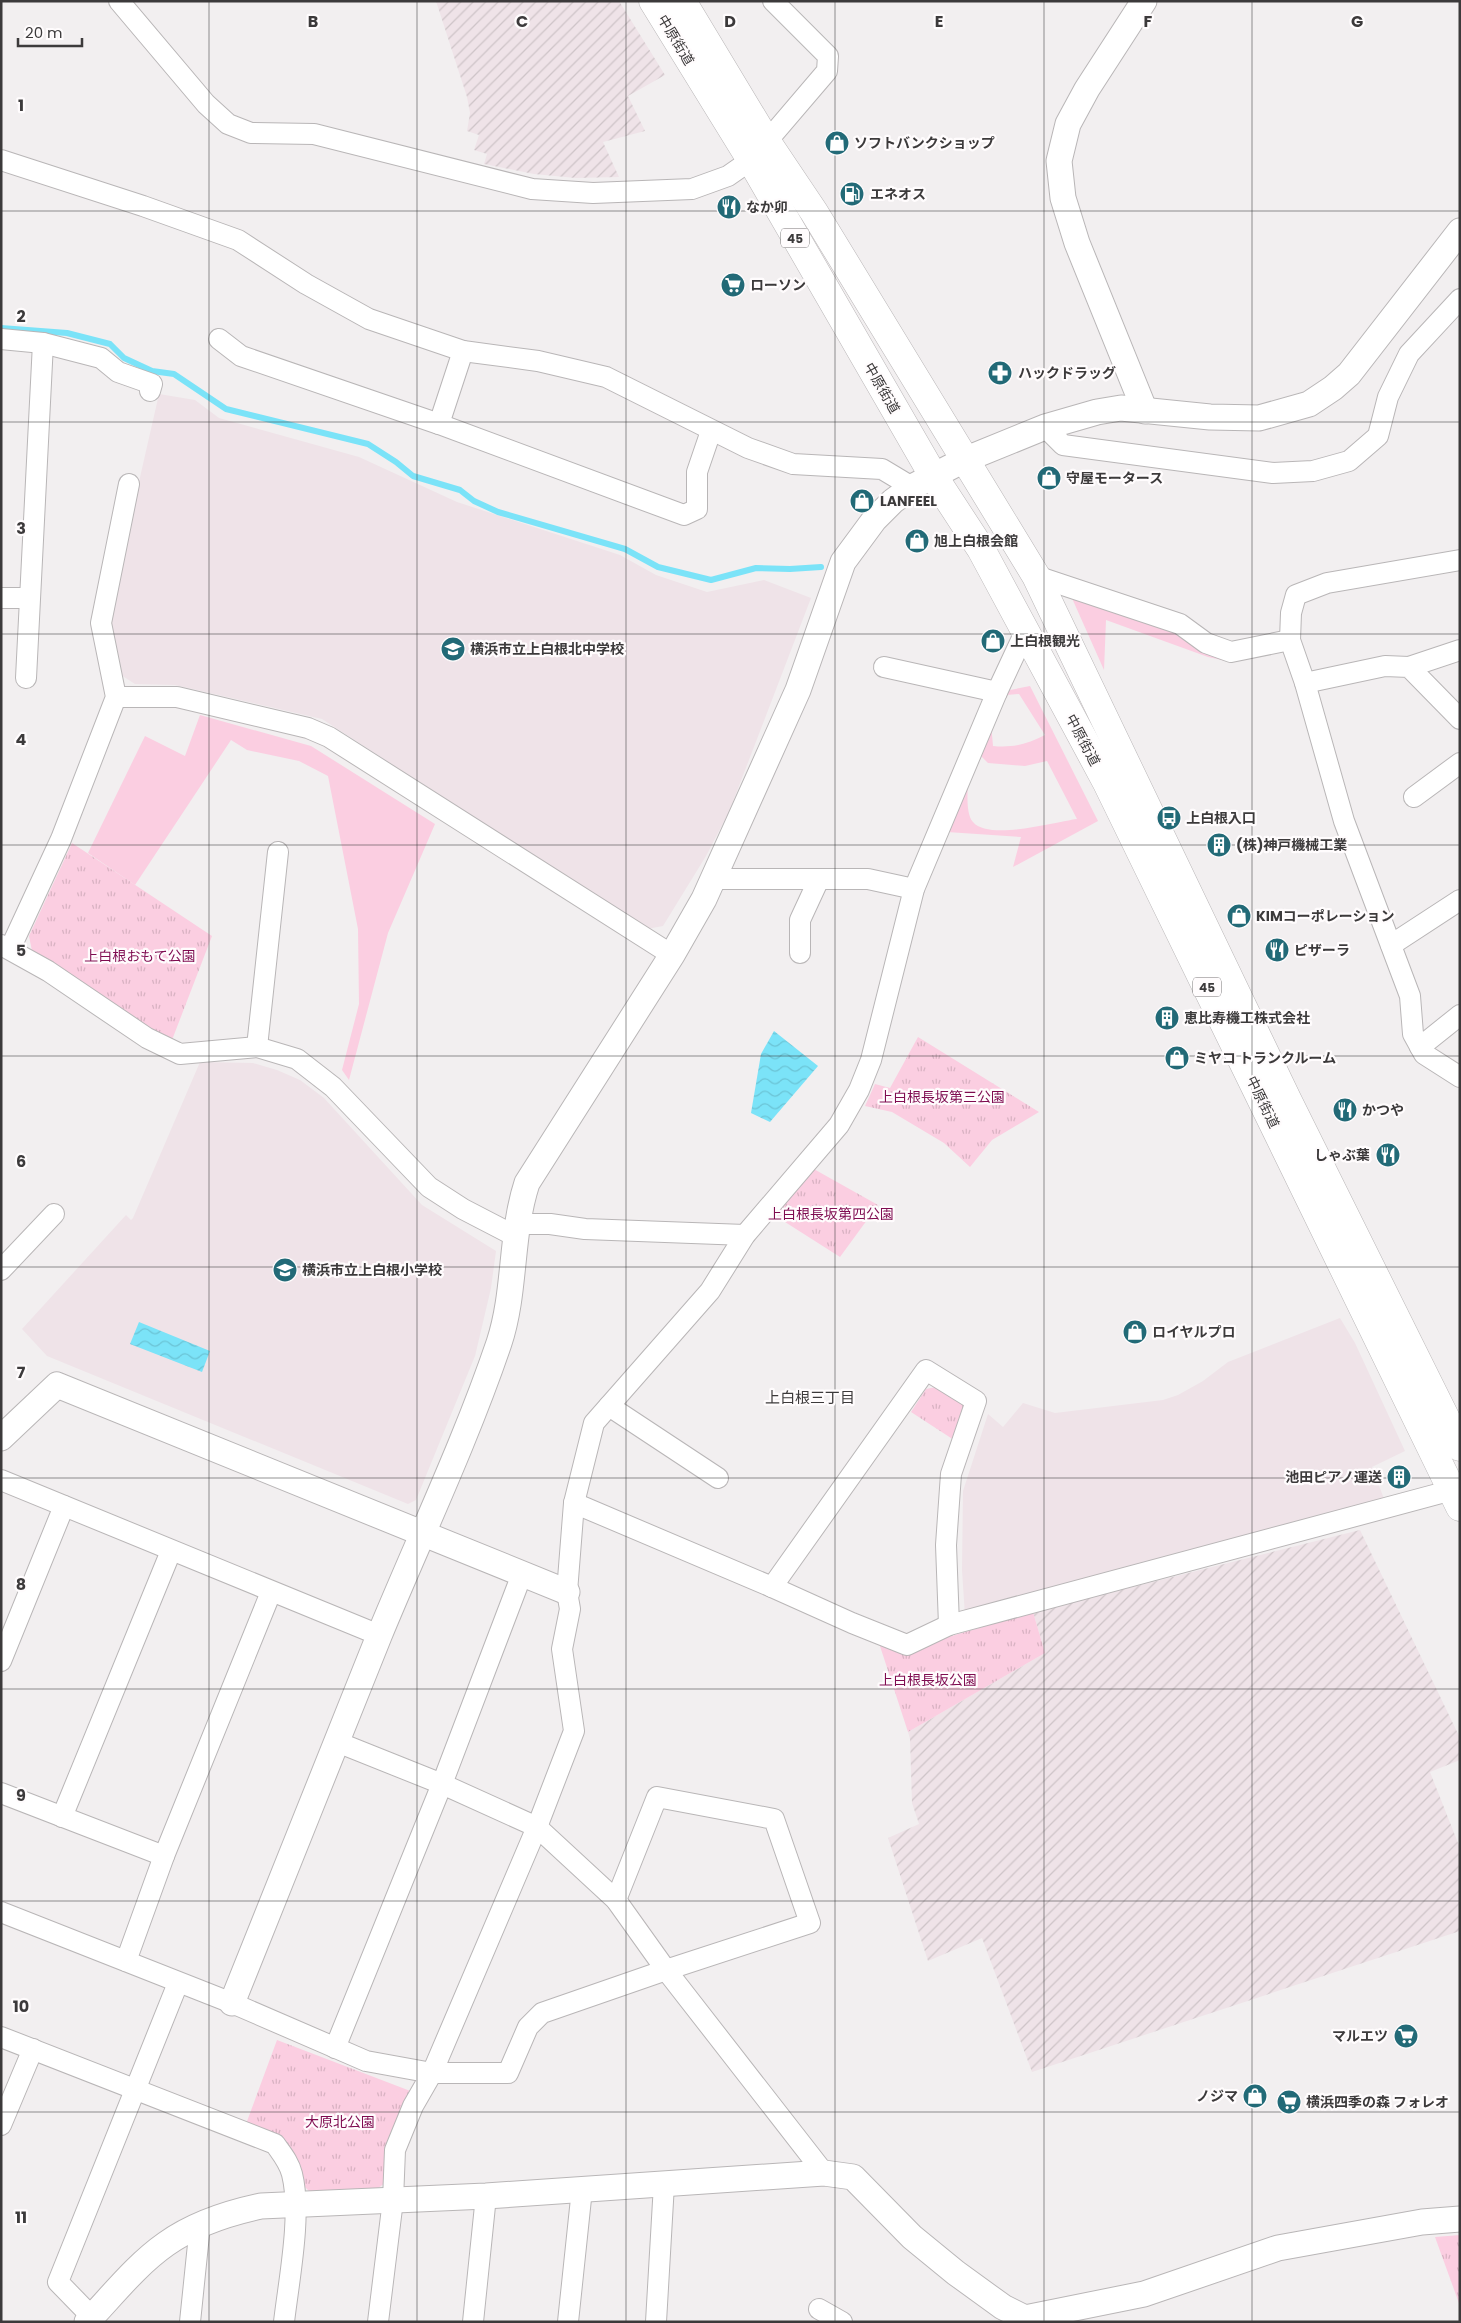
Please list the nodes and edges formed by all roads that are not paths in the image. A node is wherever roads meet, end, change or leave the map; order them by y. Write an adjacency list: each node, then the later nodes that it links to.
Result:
1 (119, 1): 6 (street)
2 (653, 1): 6 (main road, 中原街道 / 45)
3 (682, 1): 6 (main road, 中原街道 / 45)
4 (773, 1): 6 (street)
5 (1144, 1): 15 (street)
6 (759, 151): 19 (main road, 中原街道 / 45); 20 (main road, 中原街道 / 45)
7 (1, 160): 13 (street)
8 (1460, 230): 15 (street)
9 (1460, 299): 17 (street)
10 (1, 339): 12 (street)
11 (219, 339): 16 (street)
12 (43, 342): 14 (street); 25 (street)
13 (463, 351): 16 (street); 18 (street)
14 (150, 391)
15 (1145, 411): 17 (street)
16 (439, 424): 18 (street)
17 (1045, 427): 19 (street)
18 (711, 431): 20 (street)
19 (964, 460): 20 (street); 23 (main road, 中原街道 / 45)
20 (923, 482): 26 (main road, 中原街道 / 45); 39 (street)
21 (129, 484): 34 (street)
22 (1460, 560): 27 (street)
23 (1036, 576): 27 (street); 57 (main road, 中原街道 / 45)
24 (1, 598): 25 (street)
25 (29, 598): 31 (street)
26 (1025, 632): 33 (street); 60 (main road, 中原街道 / 45)
27 (1290, 640): 32 (street)
28 (1460, 650): 29 (street)
29 (1409, 667): 32 (street); 35 (street)
30 (884, 668): 33 (street)
31 (26, 678)
32 (1305, 683): 43 (street)
33 (997, 692): 41 (street)
34 (116, 697): 44 (street); 46 (street)
35 (1460, 719)
36 (1460, 763): 37 (street)
37 (1414, 797)
38 (278, 852): 48 (street)
39 (714, 879): 40 (street); 46 (street)
40 (819, 879): 41 (street); 45 (street)
41 (914, 889): 53 (street)
42 (1460, 900): 43 (street)
43 (1391, 945): 49 (street)
44 (6, 947): 48 (street)
45 (800, 954)
46 (672, 956): 52 (street)
47 (1460, 1015): 49 (street)
48 (257, 1047): 52 (street)
49 (1420, 1047): 50 (street)
50 (1460, 1077)
51 (54, 1214): 54 (street)
52 (518, 1230): 53 (street); 63 (street)
53 (745, 1235): 55 (street)
54 (1, 1270)
55 (609, 1406): 58 (street); 61 (street)
56 (1, 1438): 63 (street)
57 (1460, 1448)
58 (718, 1478)
59 (1, 1480): 62 (street)
60 (1457, 1495): 69 (street)
61 (574, 1503): 66 (street); 68 (street)
62 (64, 1506): 64 (street); 71 (street)
63 (423, 1533): 65 (street); 70 (street)
64 (171, 1551): 67 (street); 75 (street)
65 (522, 1574): 68 (street); 73 (street)
66 (772, 1586): 69 (street); 69 (street)
67 (271, 1592): 70 (street); 77 (street)
68 (567, 1592): 76 (street)
69 (949, 1625)
70 (379, 1635): 72 (street)
71 (1, 1661)
72 (337, 1742): 73 (street); 83 (street)
73 (442, 1784): 76 (street); 85 (street)
74 (1, 1793): 75 (street)
75 (62, 1817): 77 (street)
76 (537, 1827): 78 (street); 87 (street)
77 (164, 1856): 80 (street)
78 (616, 1900): 81 (street); 81 (street)
79 (1, 1912): 80 (street)
80 (126, 1961): 82 (street)
81 (666, 1970): 87 (street); 90 (street)
82 (178, 1983): 83 (street); 88 (street)
83 (232, 2003): 85 (street)
84 (1, 2037): 86 (street)
85 (334, 2048): 87 (street)
86 (33, 2049): 88 (street); 89 (street)
87 (432, 2073): 94 (street)
88 (136, 2090): 95 (street); 99 (street)
89 (1, 2125)
90 (824, 2173): 91 (street); 100 (street)
91 (664, 2184): 92 (street); 106 (street)
92 (582, 2189): 93 (street); 105 (street)
93 (486, 2196): 94 (street); 104 (street)
94 (393, 2200): 95 (street); 103 (street)
95 (296, 2206): 97 (street); 102 (street)
96 (1460, 2220): 100 (street)
97 (200, 2225): 99 (street); 101 (street)
98 (819, 2309): 107 (street)
99 (89, 2319)
100 (1023, 2320)
101 (190, 2322)
102 (284, 2322)
103 (378, 2322)
104 (473, 2322)
105 (568, 2322)
106 (656, 2322)
107 (842, 2322)

